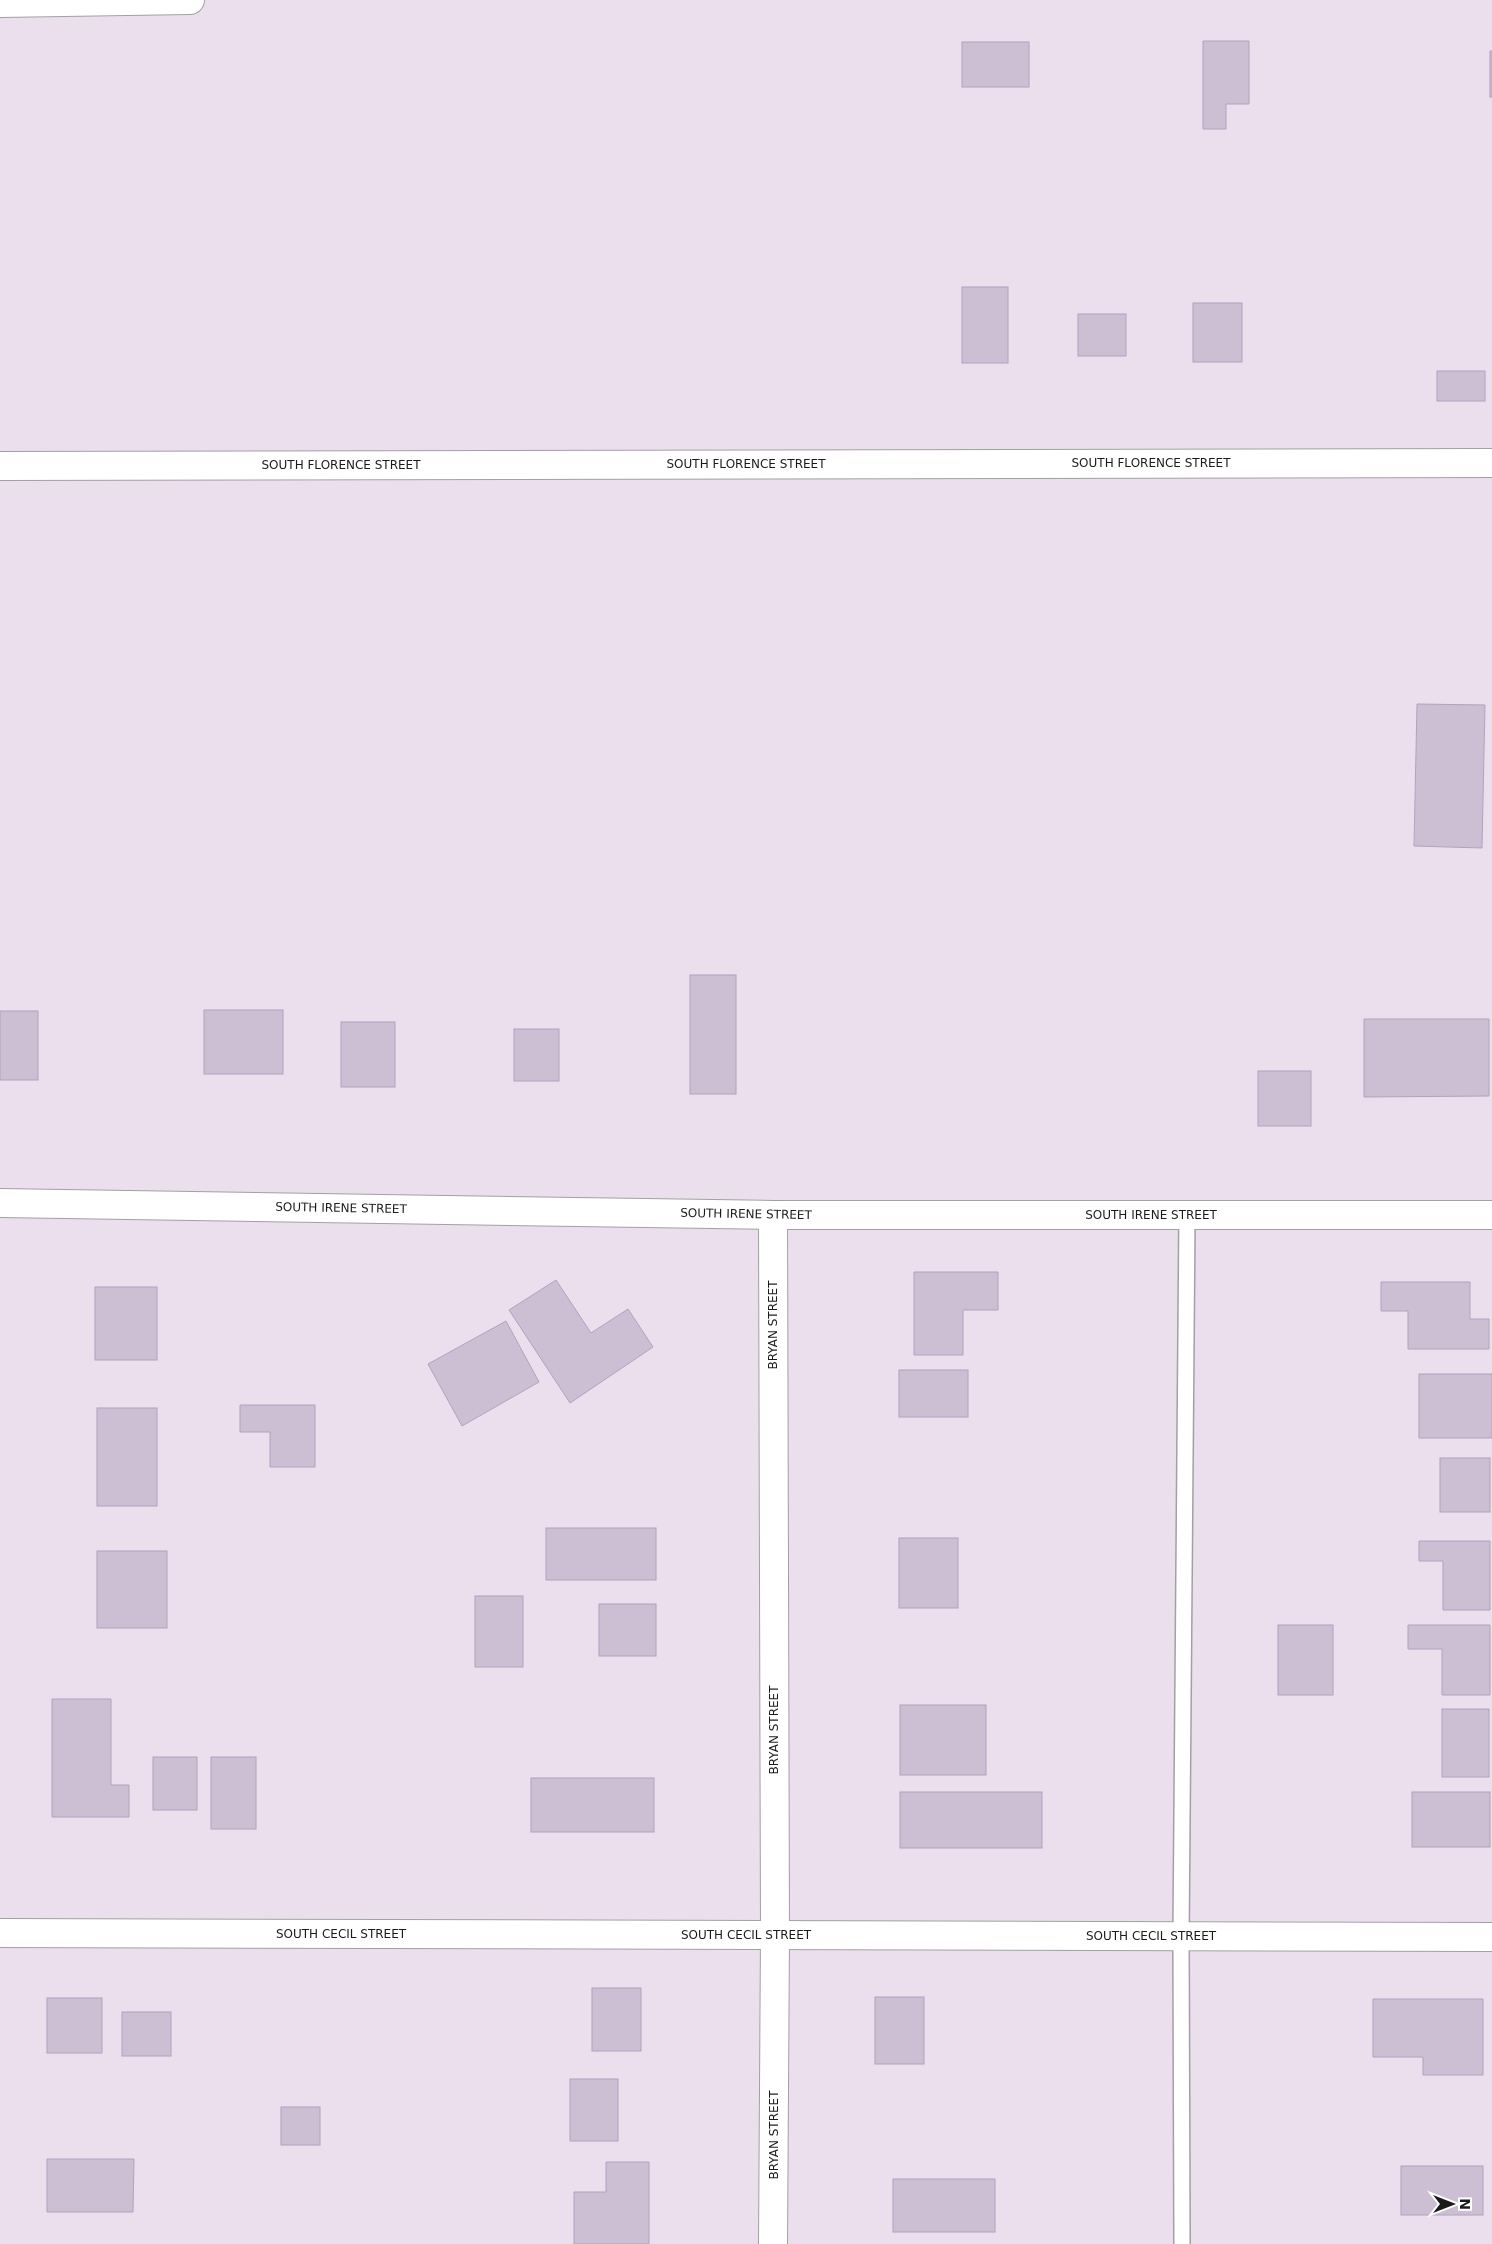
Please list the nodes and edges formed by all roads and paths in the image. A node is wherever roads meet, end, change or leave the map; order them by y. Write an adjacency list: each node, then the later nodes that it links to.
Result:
1 (190, 0): 2 (street)
2 (0, 3)
3 (1492, 463): 4 (street, SOUTH FLORENCE STREET)
4 (0, 466)
5 (0, 1203): 6 (street, SOUTH IRENE STREET)
6 (773, 1215): 7 (street, SOUTH IRENE STREET); 10 (street, BRYAN STREET)
7 (1187, 1215): 8 (street, SOUTH IRENE STREET); 11 (lane)
8 (1492, 1215)
9 (0, 1933): 10 (street, SOUTH CECIL STREET)
10 (775, 1936): 11 (street, SOUTH CECIL STREET); 13 (street, BRYAN STREET)
11 (1181, 1936): 12 (street, SOUTH CECIL STREET); 14 (lane)
12 (1492, 1937)
13 (773, 2244)
14 (1182, 2244)

